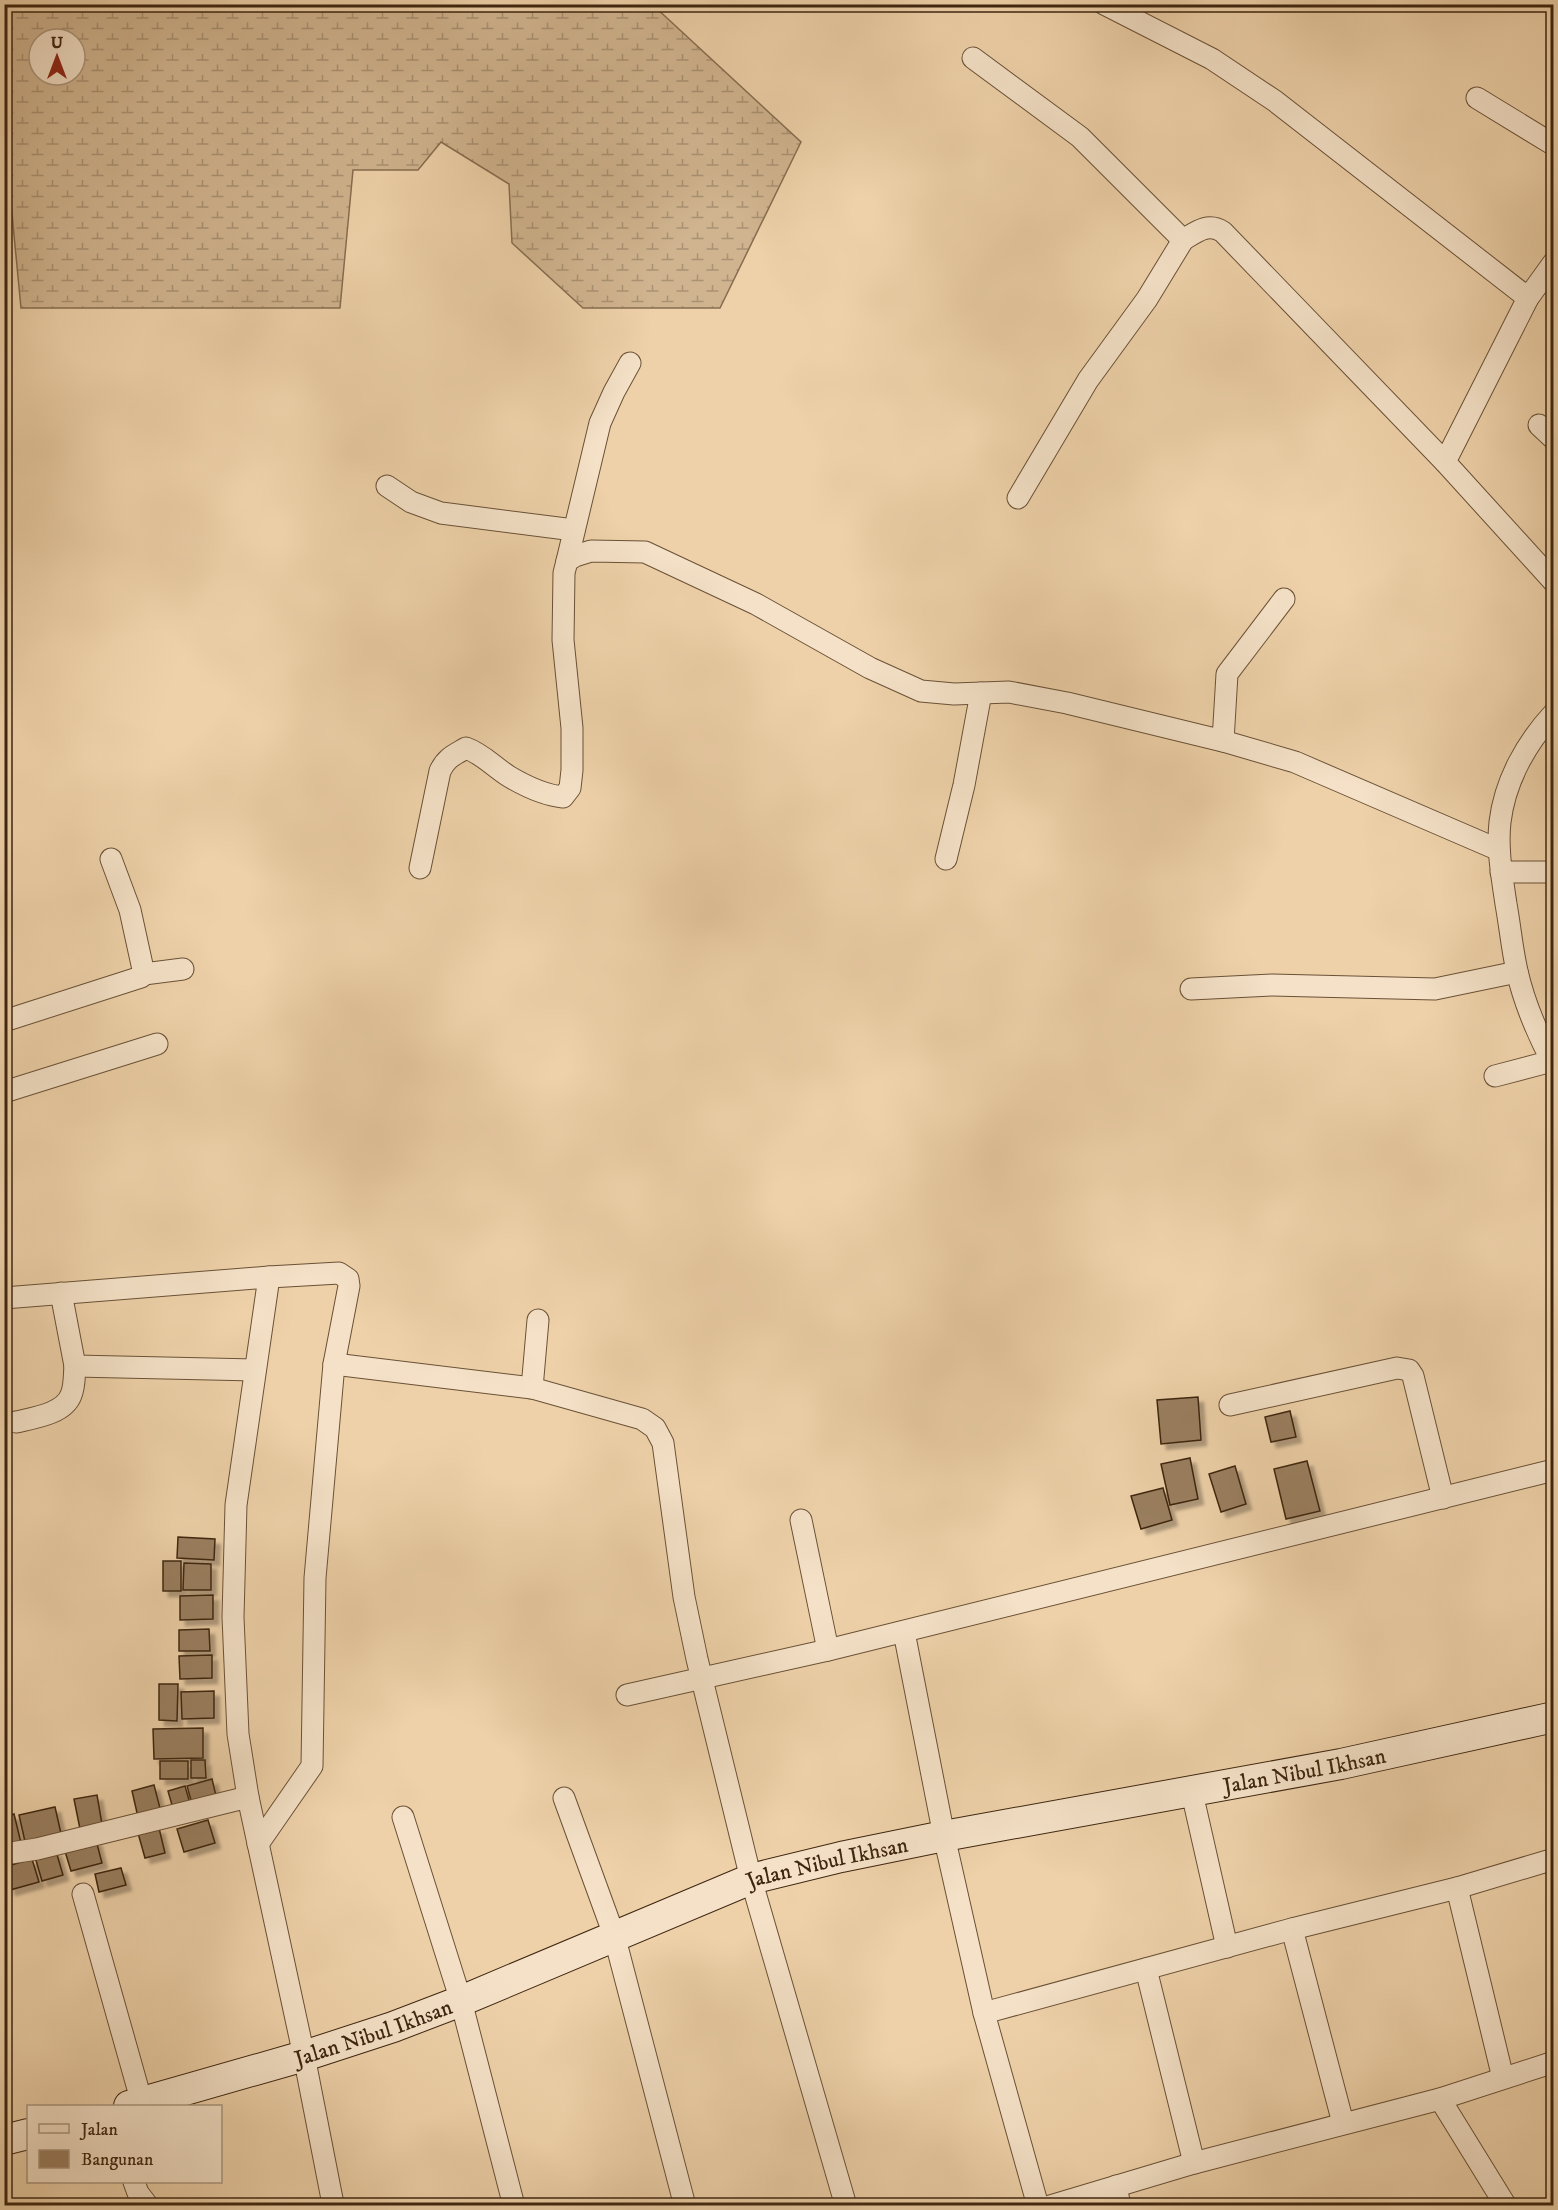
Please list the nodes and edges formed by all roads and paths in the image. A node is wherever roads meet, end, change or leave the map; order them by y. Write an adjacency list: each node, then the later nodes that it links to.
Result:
1 (1104, 4): 7 (street)
2 (974, 58): 5 (street)
3 (1477, 98): 4 (street)
4 (1554, 145)
5 (1183, 240): 9 (street); 11 (street)
6 (1554, 262): 7 (street)
7 (1528, 298): 9 (street)
8 (630, 363): 12 (street)
9 (1445, 462): 14 (street)
10 (387, 486): 12 (street)
11 (1018, 498)
12 (574, 530): 13 (street)
13 (567, 561): 16 (street); 22 (street)
14 (1554, 582)
15 (1284, 599): 18 (street)
16 (981, 693): 18 (street); 21 (street)
17 (1550, 723): 19 (street)
18 (1223, 741): 19 (street)
19 (1499, 849): 23 (street)
20 (111, 859): 27 (street)
21 (946, 859)
22 (420, 868)
23 (1501, 872): 24 (street); 26 (street)
24 (1554, 872)
25 (183, 969): 27 (street)
26 (1518, 972): 28 (street); 31 (street)
27 (144, 975): 29 (street)
28 (1191, 989)
29 (4, 1021)
30 (157, 1044): 33 (street)
31 (1553, 1063): 32 (street)
32 (1495, 1076)
33 (4, 1092)
34 (269, 1277): 35 (street); 38 (street); 40 (street)
35 (61, 1293): 36 (street); 39 (street)
36 (4, 1298)
37 (538, 1320): 41 (street)
38 (334, 1364): 41 (street); 57 (street)
39 (75, 1366): 40 (street); 43 (street)
40 (255, 1370): 53 (street)
41 (532, 1388): 49 (street)
42 (1230, 1406): 45 (street)
43 (16, 1422)
44 (1554, 1470): 45 (street)
45 (1443, 1498): 47 (street)
46 (801, 1520): 48 (street)
47 (904, 1632): 48 (street); 56 (street)
48 (828, 1650): 49 (street)
49 (703, 1677): 50 (street); 60 (street)
50 (627, 1695)
51 (1554, 1717): 52 (street, Jalan Nibul Ikhsan)
52 (1192, 1793): 56 (street, Jalan Nibul Ikhsan); 65 (street)
53 (248, 1797): 57 (street); 58 (street)
54 (564, 1798): 64 (street)
55 (403, 1817): 67 (street)
56 (944, 1836): 60 (street, Jalan Nibul Ikhsan); 68 (street)
57 (258, 1844): 69 (street)
58 (4, 1854)
59 (1554, 1859): 61 (street)
60 (751, 1879): 64 (street, Jalan Nibul Ikhsan); 84 (street)
61 (1457, 1888): 63 (street); 71 (street)
62 (83, 1894): 73 (street)
63 (1292, 1929): 65 (street); 74 (street)
64 (614, 1935): 67 (street, Jalan Nibul Ikhsan); 83 (street)
65 (1227, 1947): 66 (street)
66 (1146, 1969): 68 (street); 77 (street)
67 (461, 2001): 69 (street, Jalan Nibul Ikhsan); 82 (street)
68 (984, 2013): 85 (street)
69 (304, 2056): 73 (street, Jalan Nibul Ikhsan); 81 (street)
70 (1554, 2062): 71 (street)
71 (1503, 2078): 72 (street)
72 (1440, 2099): 74 (street); 87 (street)
73 (135, 2105)
74 (1343, 2123): 77 (street)
75 (27, 2134): 76 (street)
76 (4, 2140)
77 (1194, 2163): 79 (street)
78 (135, 2183): 80 (street)
79 (1118, 2196): 86 (street)
80 (148, 2205)
81 (331, 2205)
82 (514, 2205)
83 (685, 2205)
84 (846, 2205)
85 (1038, 2205)
86 (1050, 2205)
87 (1506, 2205)

